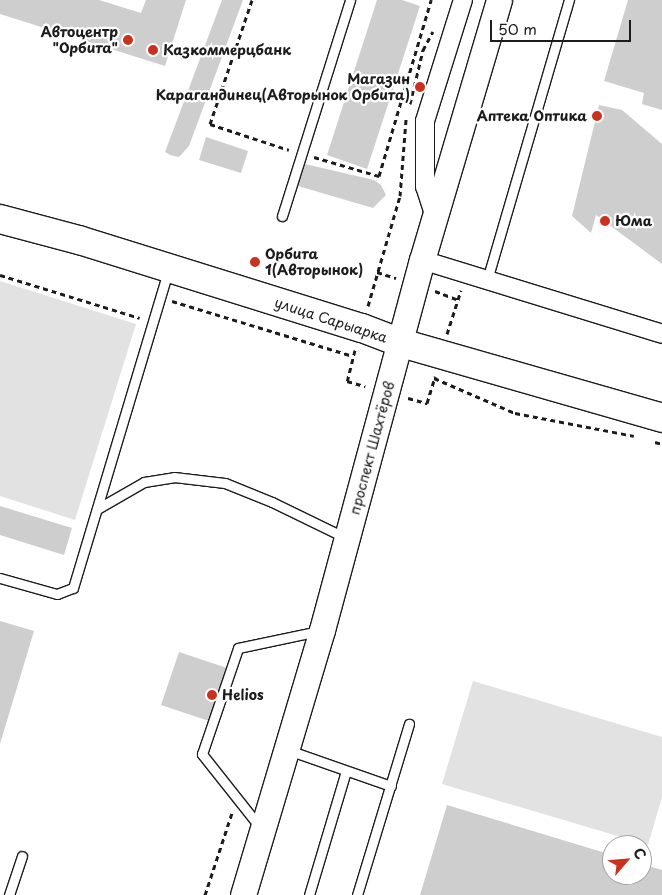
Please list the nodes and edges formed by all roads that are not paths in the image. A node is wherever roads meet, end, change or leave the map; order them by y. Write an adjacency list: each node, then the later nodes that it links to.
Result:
1 (350, 0): 5 (lane)
2 (463, 0): 6 (street)
3 (499, 0): 6 (main road, проспект Шахтёров)
4 (569, 0): 10 (lane)
5 (282, 216)
6 (435, 217): 8 (main road, проспект Шахтёров)
7 (0, 219): 9 (main road, улица Сарыарка)
8 (422, 260): 10 (street); 12 (main road, проспект Шахтёров)
9 (169, 269): 12 (main road, улица Сарыарка); 14 (lane)
10 (487, 280): 11 (street)
11 (662, 334)
12 (401, 343): 13 (main road, улица Сарыарка); 15 (main road, проспект Шахтёров)
13 (655, 429)
14 (97, 509): 15 (lane); 16 (lane)
15 (347, 538): 17 (main road, проспект Шахтёров)
16 (0, 578)
17 (322, 630): 19 (main road, проспект Шахтёров); 22 (lane)
18 (409, 724): 21 (lane)
19 (286, 749): 20 (lane); 22 (main road, проспект Шахтёров)
20 (346, 772): 21 (lane); 26 (lane)
21 (391, 786): 27 (lane)
22 (261, 829): 25 (main road, проспект Шахтёров)
23 (22, 856): 24 (lane)
24 (9, 895)
25 (243, 895)
26 (309, 895)
27 (357, 895)

